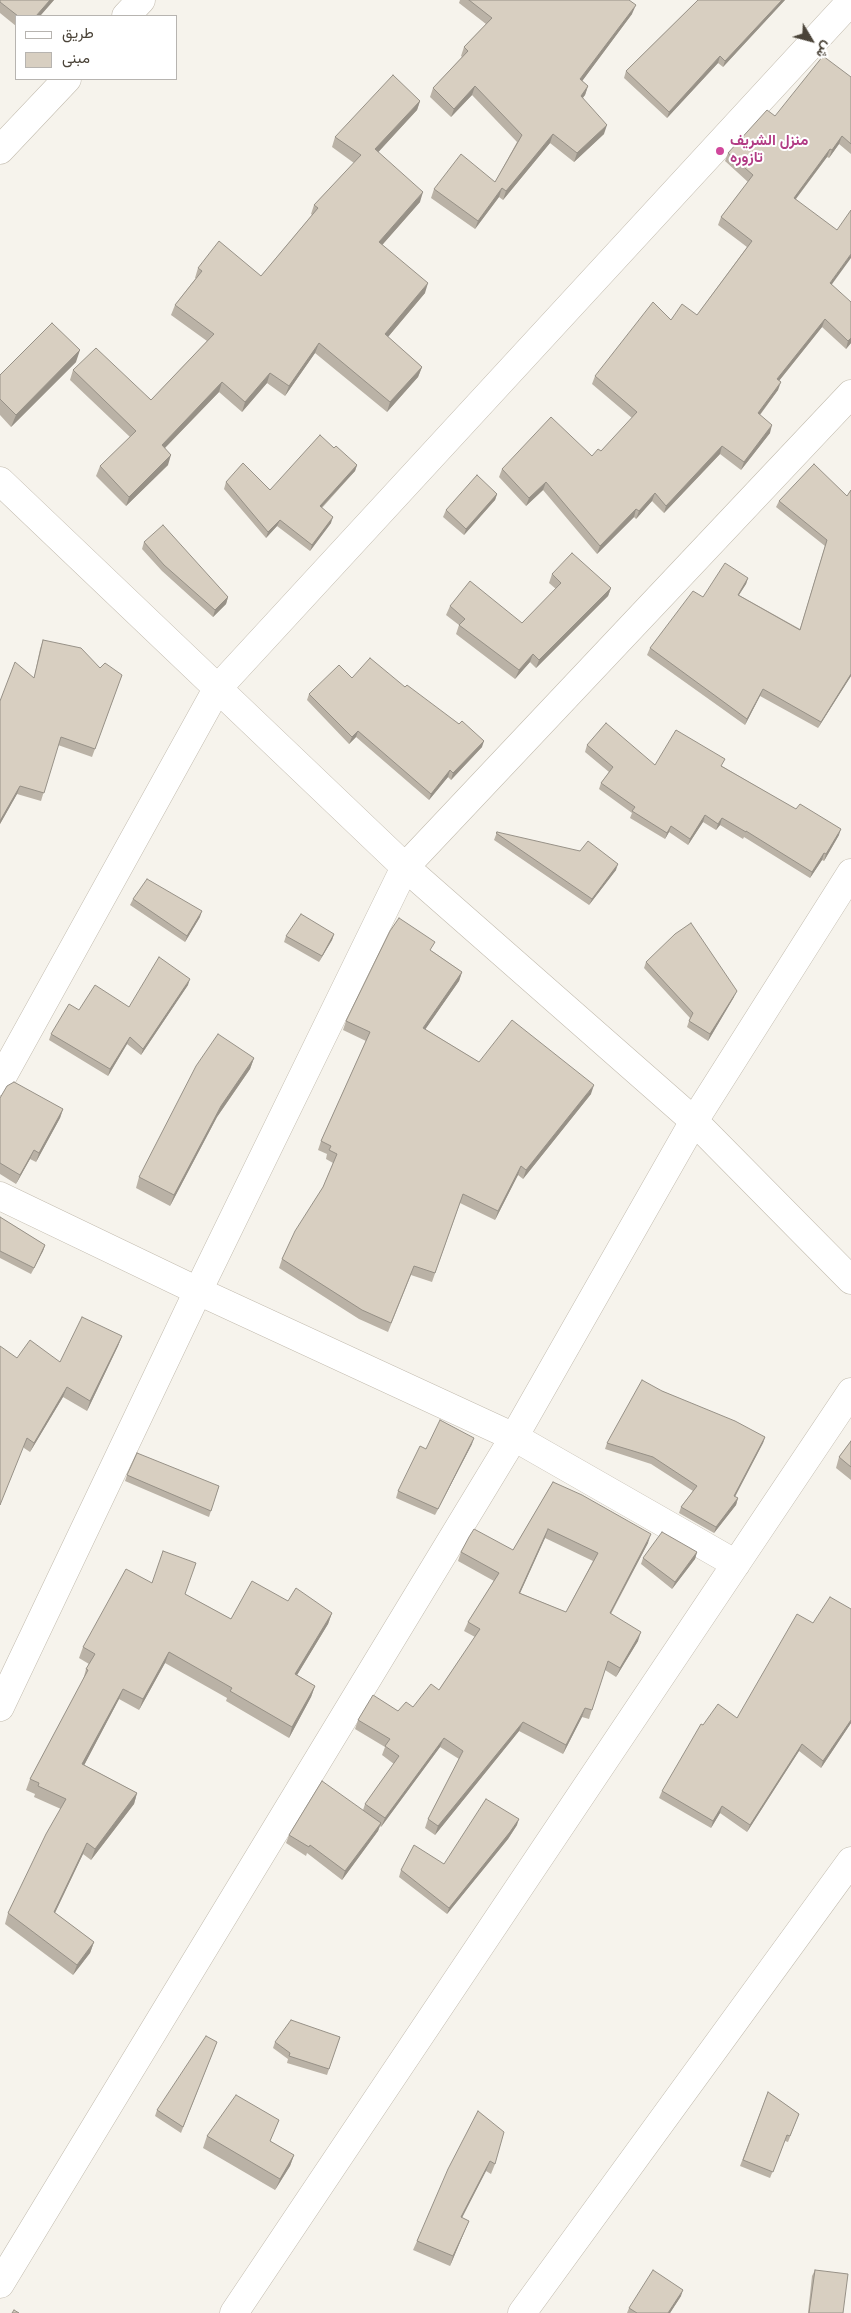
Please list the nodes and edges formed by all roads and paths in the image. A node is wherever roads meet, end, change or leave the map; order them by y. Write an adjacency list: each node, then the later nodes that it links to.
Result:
1 (141, 0): 3 (street)
2 (851, 1): 8 (street)
3 (127, 15)
4 (66, 80): 5 (street)
5 (0, 150)
6 (851, 394): 9 (street)
7 (1, 484): 8 (street)
8 (217, 690): 9 (street); 11 (street)
9 (405, 866): 12 (street); 15 (street)
10 (851, 873): 12 (street)
11 (0, 1082)
12 (694, 1121): 14 (street); 17 (street)
13 (0, 1196): 15 (street)
14 (851, 1280)
15 (198, 1291): 17 (street); 19 (street)
16 (851, 1392): 18 (street)
17 (514, 1437): 18 (street); 21 (street)
18 (736, 1564): 22 (street)
19 (0, 1707)
20 (851, 1862): 23 (street)
21 (0, 2284)
22 (234, 2313)
23 (522, 2313)

